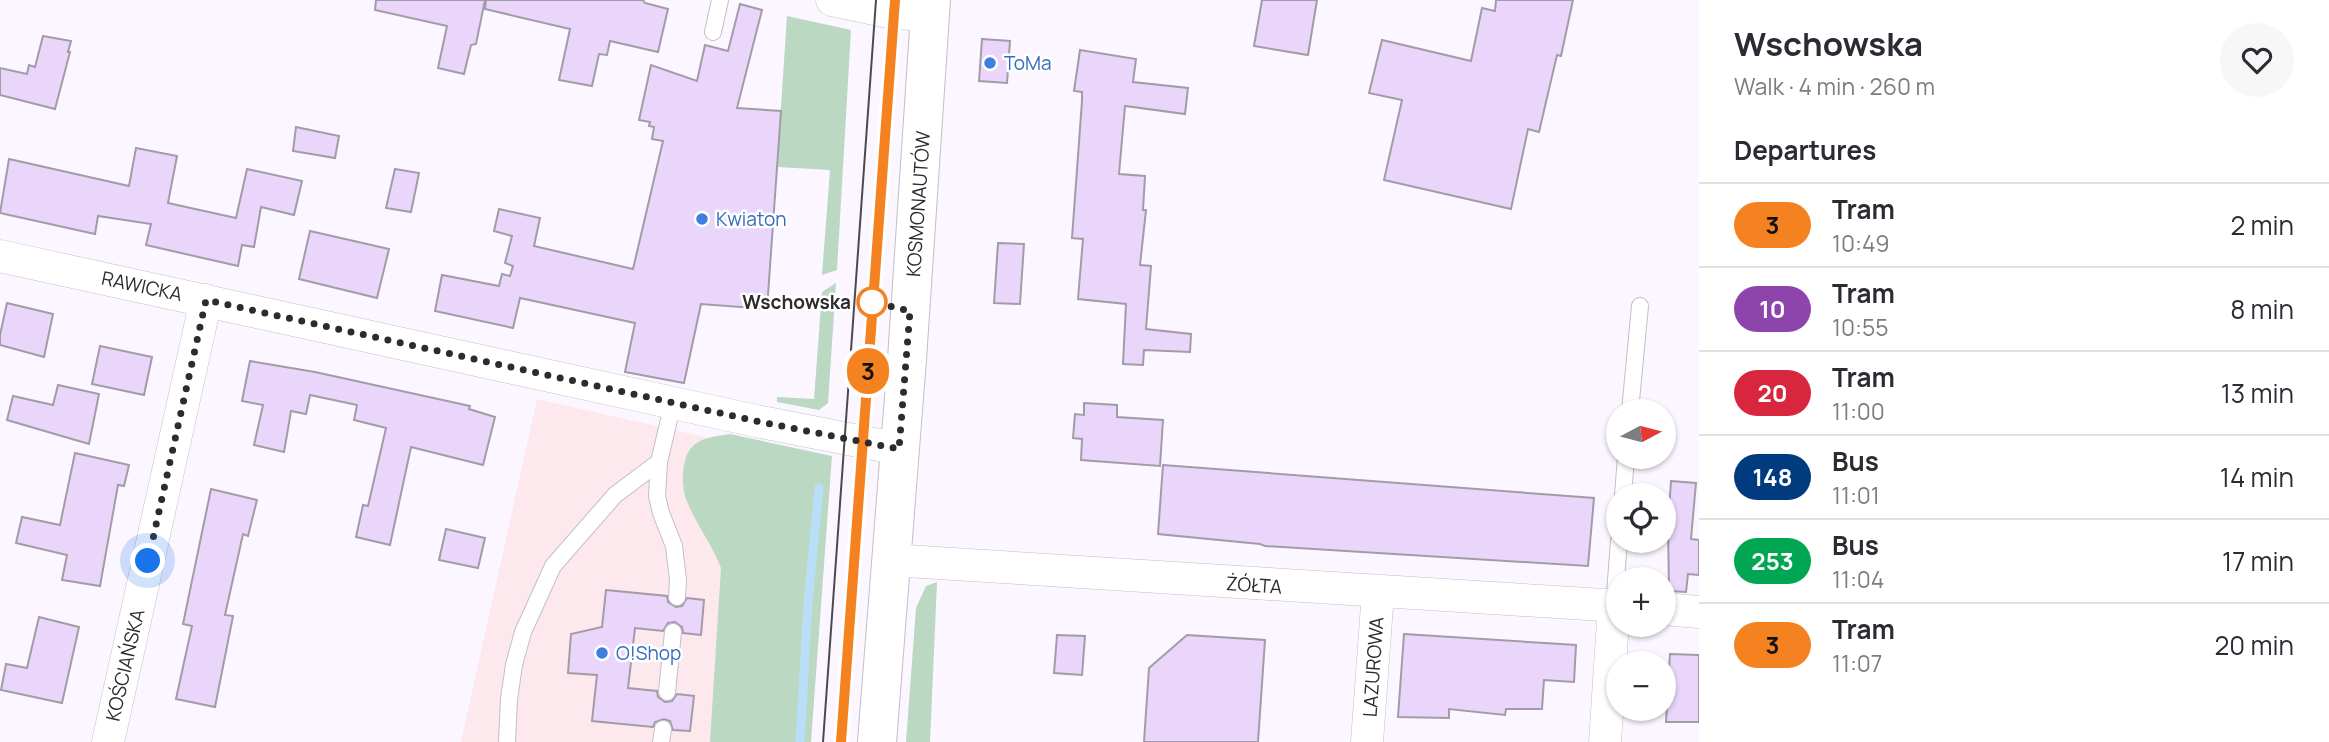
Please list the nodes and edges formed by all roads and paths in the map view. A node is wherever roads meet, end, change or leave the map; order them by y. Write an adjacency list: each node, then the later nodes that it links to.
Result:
1 (720, 0): 4 (lane)
2 (832, 0): 3 (street)
3 (930, 8): 10 (main road, KOSMONAUTÓW)
4 (713, 32)
5 (0, 256): 6 (street, RAWICKA)
6 (206, 300): 9 (street, RAWICKA); 21 (street, KOŚCIAŃSKA)
7 (1640, 306): 8 (lane)
8 (1631, 399)
9 (673, 403): 10 (street, RAWICKA); 11 (lane)
10 (899, 449): 12 (main road, KOSMONAUTÓW)
11 (659, 462): 14 (lane); 22 (lane)
12 (890, 560): 13 (street, ŻÓŁTA); 23 (main road, KOSMONAUTÓW)
13 (1378, 592): 15 (street, ŻÓŁTA); 24 (street, LAZUROWA)
14 (677, 597)
15 (1606, 605)
16 (1676, 611): 17 (street)
17 (1699, 612)
18 (673, 632): 20 (lane)
19 (1614, 637): 25 (street)
20 (667, 692)
21 (108, 742)
22 (507, 742)
23 (877, 742)
24 (1367, 742)
25 (1605, 742)

